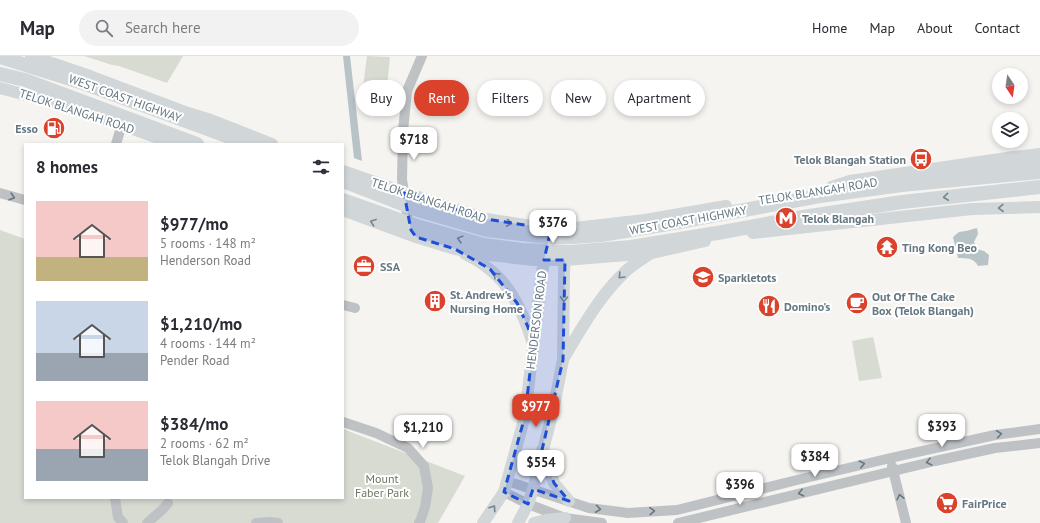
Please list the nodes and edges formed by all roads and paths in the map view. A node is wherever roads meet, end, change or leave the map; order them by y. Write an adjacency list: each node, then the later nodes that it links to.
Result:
1 (0, 56): 12 (highway, WEST COAST HIGHWAY)
2 (31, 56): 7 (main road)
3 (422, 56): 21 (street)
4 (0, 65): 7 (highway)
5 (0, 74): 11 (highway, WEST COAST HIGHWAY)
6 (0, 88): 8 (main road, TELOK BLANGAH ROAD)
7 (188, 113): 13 (main road)
8 (122, 124): 9 (street); 10 (main road, TELOK BLANGAH ROAD)
9 (116, 143)
10 (172, 143)
11 (194, 143)
12 (245, 143)
13 (269, 143)
14 (1040, 156): 22 (highway)
15 (1040, 166): 26 (main road, TELOK BLANGAH ROAD)
16 (344, 171): 21 (main road, TELOK BLANGAH ROAD)
17 (1040, 172): 22 (highway, WEST COAST HIGHWAY)
18 (344, 181): 22 (highway, WEST COAST HIGHWAY)
19 (1040, 187): 24 (highway, WEST COAST HIGHWAY, one-way to 24)
20 (0, 193): 23 (street, one-way to 23)
21 (404, 193): 28 (main road, TELOK BLANGAH ROAD, one-way to 28); 31 (street)
22 (820, 196)
23 (24, 200)
24 (344, 200)
25 (1040, 206): 30 (main road, one-way to 30)
26 (722, 207): 29 (main road, TELOK BLANGAH ROAD); 30 (main road)
27 (344, 210): 31 (main road, one-way to 27)
28 (551, 229): 29 (main road, TELOK BLANGAH ROAD); 34 (main road, HENDERSON ROAD)
29 (566, 229): 35 (main road, HENDERSON ROAD)
30 (734, 235): 33 (main road)
31 (416, 237): 32 (main road)
32 (455, 248): 34 (main road); 38 (main road, one-way to 32)
33 (652, 253): 35 (main road); 39 (main road, one-way to 39)
34 (544, 260): 35 (main road); 38 (main road, HENDERSON ROAD)
35 (565, 260): 39 (main road, HENDERSON ROAD, one-way to 39)
36 (344, 305): 37 (street)
37 (355, 308)
38 (533, 346): 46 (main road, HENDERSON ROAD)
39 (563, 360): 43 (main road, HENDERSON ROAD)
40 (344, 422): 57 (street)
41 (1040, 429): 44 (street, one-way to 41)
42 (1040, 443): 45 (street, one-way to 45)
43 (542, 450): 47 (main road, HENDERSON ROAD); 49 (main road)
44 (890, 458): 45 (street); 49 (street, one-way to 44)
45 (894, 471): 62 (street, one-way to 62); 63 (street, one-way to 45)
46 (505, 486): 47 (street); 51 (street); 58 (main road, HENDERSON ROAD, one-way to 46)
47 (533, 490): 49 (street); 51 (main road, HENDERSON ROAD)
48 (114, 499): 53 (street)
49 (569, 501)
50 (168, 503): 54 (street)
51 (528, 504): 52 (street); 59 (main road, HENDERSON ROAD)
52 (565, 518): 60 (main road); 61 (street)
53 (123, 523)
54 (147, 523)
55 (256, 523): 56 (street)
56 (278, 523)
57 (419, 523)
58 (483, 523)
59 (518, 523)
60 (534, 523)
61 (602, 523)
62 (678, 523)
63 (906, 523)

